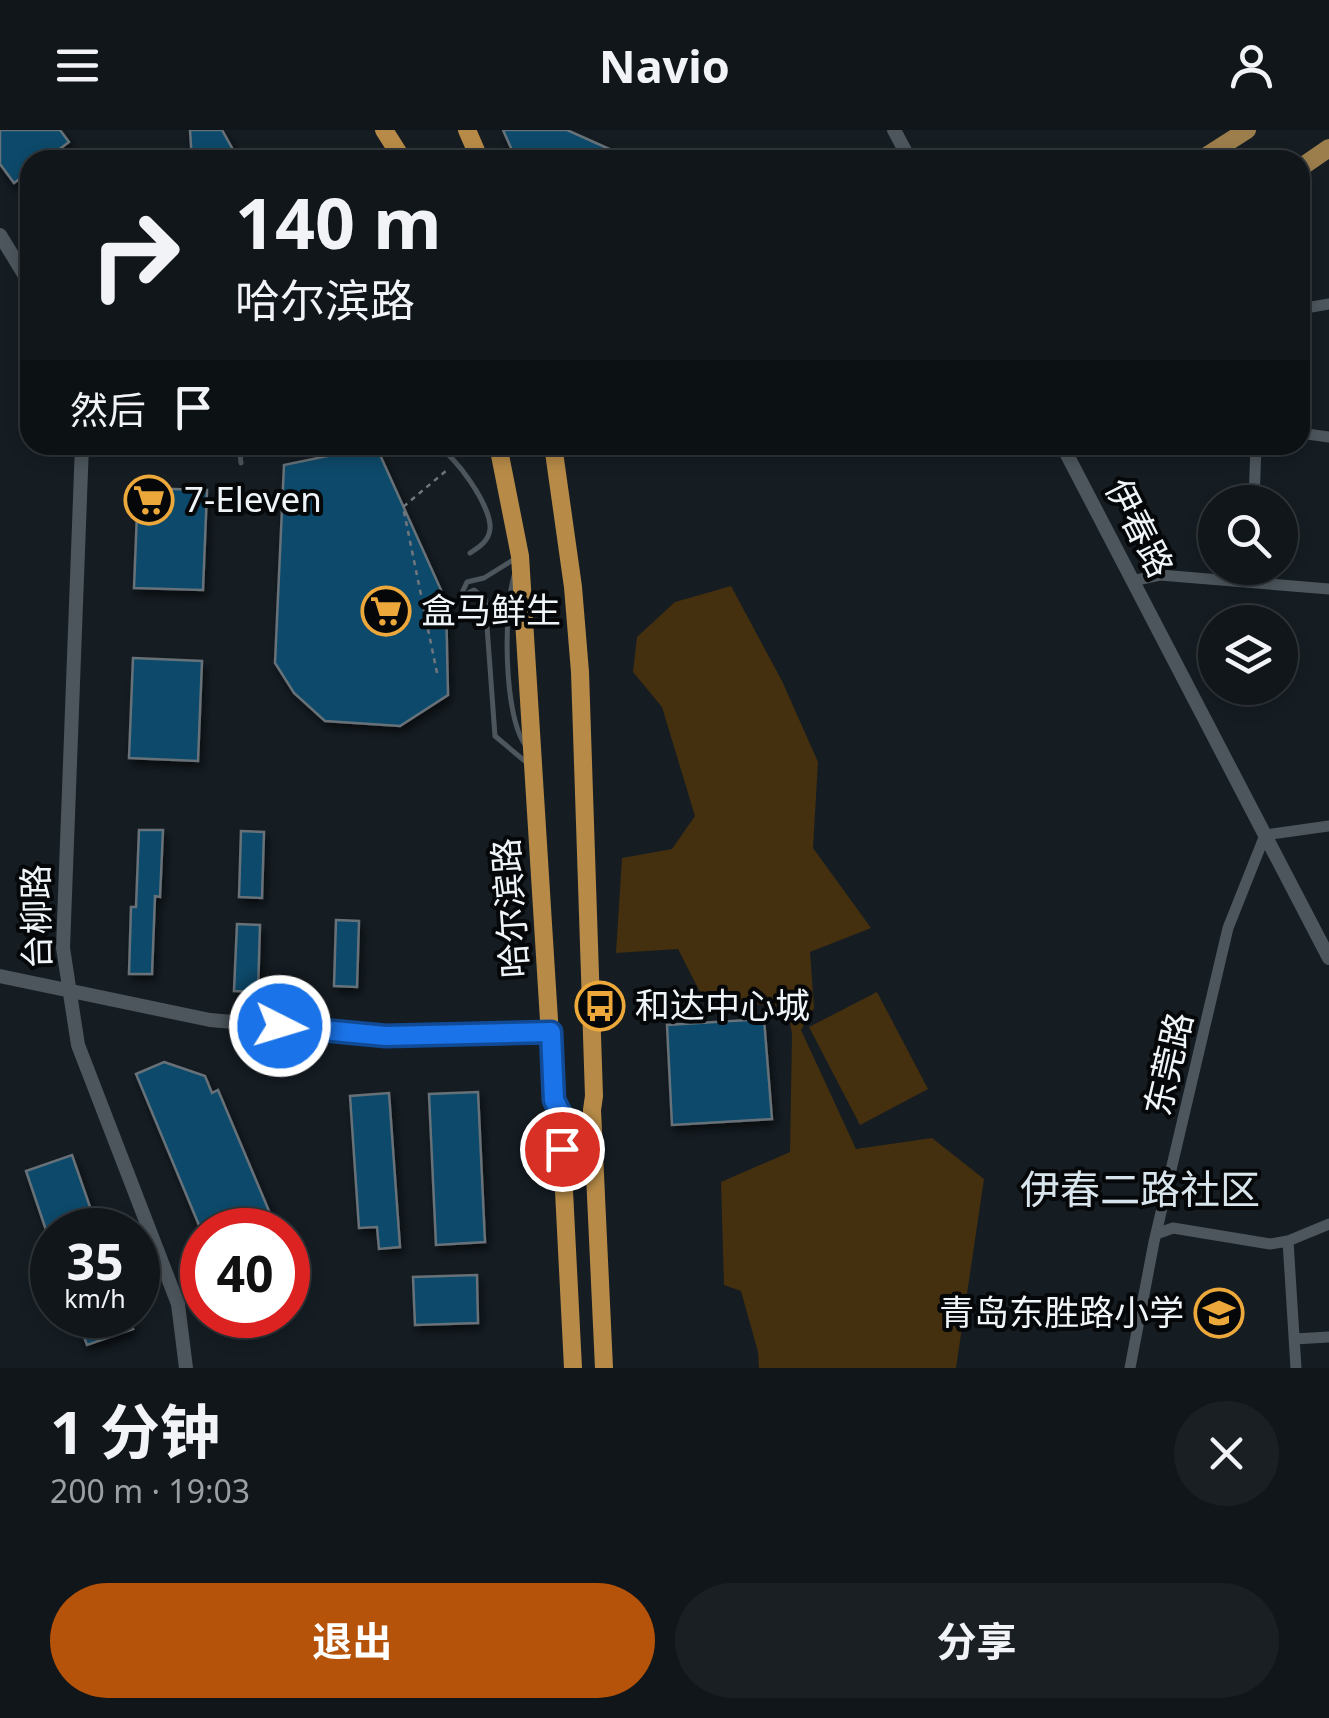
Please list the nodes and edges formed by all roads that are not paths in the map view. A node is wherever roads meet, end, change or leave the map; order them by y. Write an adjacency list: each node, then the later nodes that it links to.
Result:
1 (1247, 130): 2 (main road)
2 (1216, 150)
3 (0, 236): 4 (street)
4 (20, 268)
5 (82, 455): 27 (street, 台柳路)
6 (241, 455): 12 (lane)
7 (449, 455): 14 (lane)
8 (499, 455): 15 (highway, 哈尔滨路)
9 (556, 455): 36 (highway)
10 (1067, 455): 17 (street, 伊春路)
11 (1256, 455): 13 (street)
12 (241, 463)
13 (1255, 485)
14 (470, 553)
15 (520, 556): 20 (lane); 22 (highway, 哈尔滨路)
16 (1198, 575): 17 (street)
17 (1132, 581): 24 (street, 伊春路)
18 (1298, 583): 19 (street)
19 (1329, 589)
20 (463, 605): 21 (lane); 22 (lane)
21 (464, 620)
22 (534, 761): 28 (highway, 哈尔滨路)
23 (1329, 826): 24 (street)
24 (1265, 835): 25 (street, 伊春路); 30 (street, 东莞路)
25 (1329, 958)
26 (0, 976): 27 (street)
27 (68, 990): 28 (street); 34 (street, 台柳路)
28 (551, 1032): 35 (highway, 哈尔滨路)
29 (1329, 1224): 31 (street)
30 (1159, 1233): 31 (street); 37 (street, 东莞路)
31 (1288, 1241): 33 (street)
32 (1329, 1336): 33 (street)
33 (1294, 1339): 38 (street)
34 (186, 1368)
35 (573, 1368)
36 (604, 1368)
37 (1130, 1368)
38 (1296, 1368)

